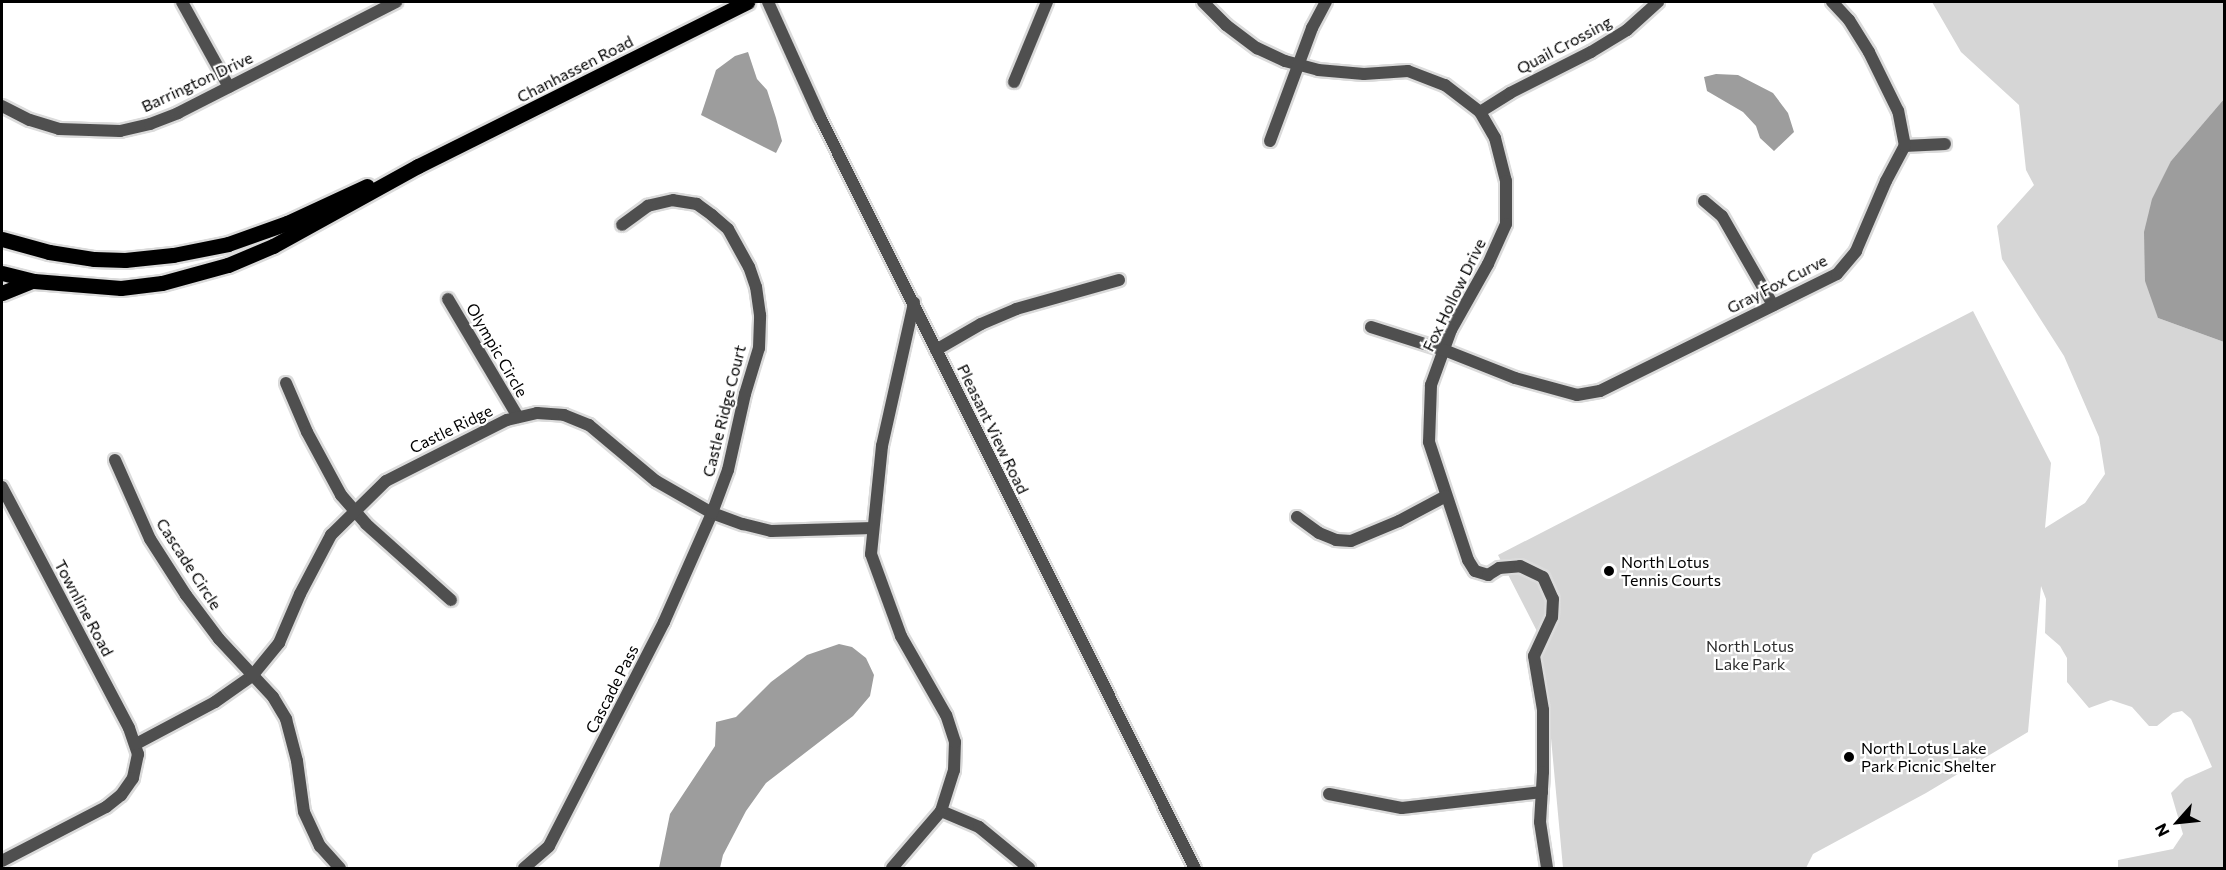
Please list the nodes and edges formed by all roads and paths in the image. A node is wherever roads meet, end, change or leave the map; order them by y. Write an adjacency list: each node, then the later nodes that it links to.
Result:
1 (182, 2): 12 (street)
2 (396, 2): 12 (street, Barrington Drive)
3 (747, 2): 18 (main road, Chanhassen Road)
4 (768, 2): 27 (street, Pleasant View Road)
5 (1047, 2): 11 (street)
6 (1203, 2): 10 (street, Fox Hollow Drive)
7 (1326, 2): 10 (street)
8 (1658, 2): 14 (street, Quail Crossing)
9 (1832, 2): 17 (street)
10 (1300, 65): 14 (street, Fox Hollow Drive); 15 (street)
11 (1014, 82)
12 (229, 87): 13 (street, Barrington Drive)
13 (2, 106)
14 (1480, 112): 31 (street, Fox Hollow Drive)
15 (1270, 141)
16 (1945, 144): 17 (street)
17 (1905, 146): 28 (street, Gray Fox Curve)
18 (418, 166): 21 (main road); 24 (main road)
19 (1704, 201): 28 (street)
20 (622, 225): 38 (street, Castle Ridge Court)
21 (2, 240)
22 (2, 273): 24 (main road)
23 (1119, 280): 30 (street)
24 (34, 281): 25 (main road)
25 (2, 292)
26 (448, 299): 33 (street, Olympic Circle)
27 (914, 303): 30 (street, Pleasant View Road); 40 (street)
28 (1773, 305): 31 (street, Gray Fox Curve)
29 (1371, 327): 31 (street, Gray Fox Curve)
30 (936, 350): 52 (street, Pleasant View Road)
31 (1444, 350): 36 (street, Fox Hollow Drive)
32 (286, 383): 37 (street)
33 (518, 417): 37 (street, Castle Ridge); 38 (street, Castle Ridge)
34 (115, 460): 42 (street, Cascade Circle)
35 (2, 487): 43 (street, Townline Road)
36 (1446, 496): 39 (street); 44 (street, Fox Hollow Drive)
37 (354, 510): 41 (street); 42 (street, Castle Ridge)
38 (712, 513): 40 (street, Castle Ridge); 49 (street, Cascade Pass)
39 (1297, 517)
40 (873, 528): 46 (street)
41 (452, 600)
42 (252, 676): 43 (street, Castle Ridge); 48 (street)
43 (136, 744): 47 (street)
44 (1542, 792): 45 (street); 53 (street, Fox Hollow Drive)
45 (1329, 794)
46 (941, 811): 50 (street); 51 (street)
47 (2, 861)
48 (340, 868)
49 (524, 868)
50 (892, 868)
51 (1029, 868)
52 (1194, 868)
53 (1547, 868)

